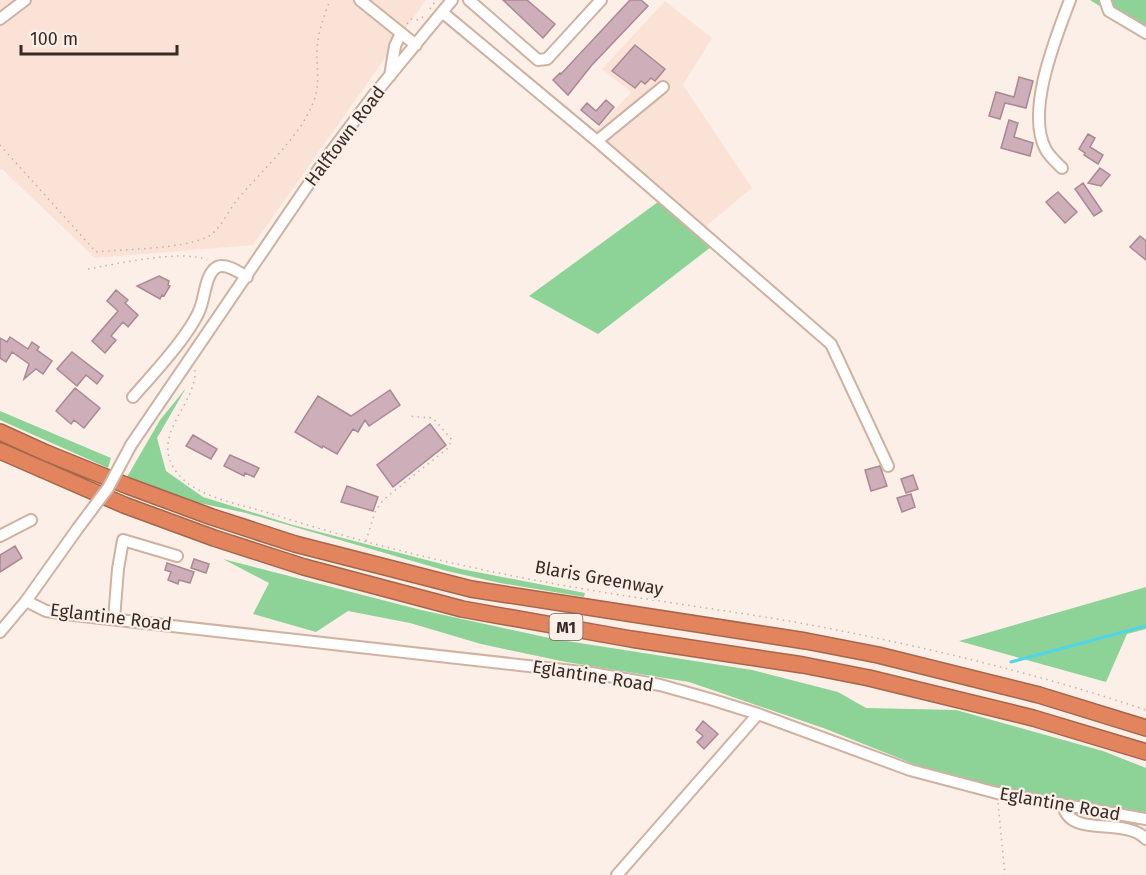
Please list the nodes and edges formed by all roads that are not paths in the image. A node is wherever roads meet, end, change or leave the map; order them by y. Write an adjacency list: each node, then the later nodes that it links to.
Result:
1 (25, 0): 9 (street)
2 (360, 0): 10 (street)
3 (452, 0): 8 (street, Halftown Road)
4 (469, 0): 5 (street)
5 (601, 0)
6 (1070, 0): 16 (street)
7 (1105, 0): 11 (street)
8 (442, 12): 12 (street, Halftown Road); 15 (street)
9 (0, 19)
10 (401, 33): 12 (street); 13 (street)
11 (1146, 33)
12 (416, 45): 13 (street, Halftown Road)
13 (389, 77): 17 (street, Halftown Road)
14 (663, 87): 15 (street)
15 (597, 141): 21 (street)
16 (1062, 168)
17 (247, 277): 18 (street); 25 (street, Halftown Road, bridge)
18 (134, 397)
19 (0, 432): 29 (highway, M1)
20 (0, 451): 30 (highway, M1)
21 (888, 466)
22 (31, 520): 23 (street)
23 (0, 536)
24 (177, 556): 26 (street)
25 (26, 601): 26 (street, Eglantine Road); 27 (street, Halftown Road)
26 (114, 619): 28 (street, Eglantine Road)
27 (0, 632)
28 (758, 714): 31 (street, Eglantine Road); 34 (street)
29 (1146, 728)
30 (1146, 752)
31 (1063, 805): 32 (street, Eglantine Road); 33 (street)
32 (1146, 819)
33 (1146, 839)
34 (617, 875)

